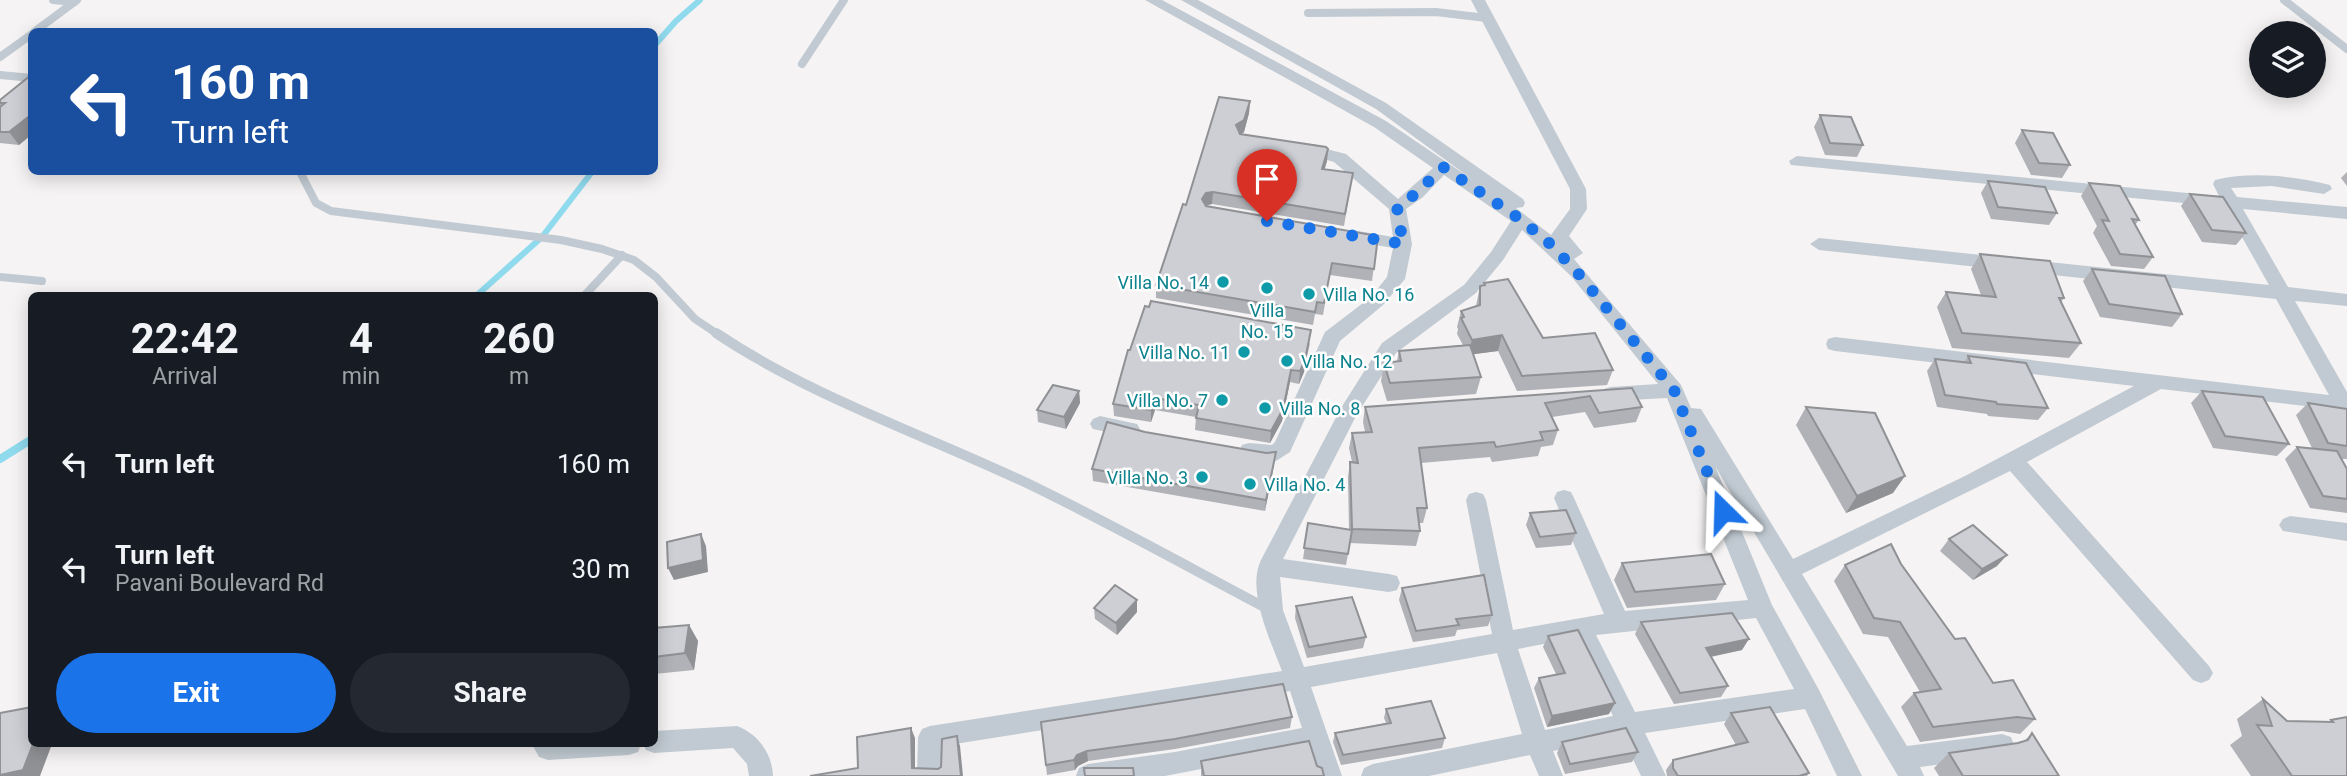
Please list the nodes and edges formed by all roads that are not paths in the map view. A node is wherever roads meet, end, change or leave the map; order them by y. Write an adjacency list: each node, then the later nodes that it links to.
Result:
1 (53, 0): 6 (lane)
2 (844, 0): 13 (lane)
3 (1152, 0): 18 (street)
4 (1188, 0): 27 (street)
5 (2284, 0): 11 (lane)
6 (76, 1): 9 (lane)
7 (1482, 9): 8 (lane); 27 (street)
8 (1308, 13)
9 (39, 28)
10 (28, 36): 12 (lane)
11 (2347, 49)
12 (0, 57)
13 (802, 64)
14 (0, 75): 15 (lane)
15 (28, 78)
16 (1282, 144): 23 (street)
17 (1797, 160): 22 (street)
18 (1443, 167): 21 (street); 25 (street)
19 (302, 175): 30 (lane)
20 (2324, 190): 22 (street)
21 (1417, 193): 23 (street)
22 (2231, 202): 24 (street); 34 (street)
23 (1397, 207): 28 (street)
24 (2347, 214)
25 (1520, 219): 38 (street); 42 (street)
26 (1335, 233): 28 (street)
27 (1559, 236): 52 (street)
28 (1403, 244): 45 (street)
29 (1818, 244): 34 (street)
30 (622, 255): 33 (lane); 55 (lane)
31 (0, 277): 32 (lane)
32 (42, 281)
33 (588, 292)
34 (2281, 292): 35 (street); 40 (street)
35 (2347, 300)
36 (1835, 344): 37 (street)
37 (2155, 383): 40 (street); 46 (street)
38 (1674, 390): 39 (street); 54 (street)
39 (1593, 396)
40 (2346, 406)
41 (1375, 411): 42 (street)
42 (1348, 413): 51 (street)
43 (1100, 424): 44 (street)
44 (1155, 434)
45 (1237, 449)
46 (2012, 459): 52 (street); 59 (street)
47 (1564, 498): 56 (street)
48 (1476, 500): 58 (street)
49 (2290, 525): 50 (street)
50 (2347, 532)
51 (1269, 566): 53 (street); 55 (street)
52 (1788, 572): 69 (street)
53 (1389, 583)
54 (1762, 608): 56 (street); 61 (street)
55 (1270, 611): 60 (street)
56 (1618, 621): 57 (street)
57 (1581, 628): 58 (street); 62 (street)
58 (1505, 641): 60 (street); 65 (street)
59 (2201, 673)
60 (1297, 679): 63 (street); 71 (street)
61 (1811, 697): 62 (street); 77 (street)
62 (1629, 724): 65 (street); 76 (street)
63 (1316, 736): 72 (street); 73 (street)
64 (658, 742): 70 (street)
65 (1537, 743): 74 (street); 75 (street)
66 (2002, 745): 69 (street)
67 (546, 747): 68 (street)
68 (580, 747)
69 (1907, 767)
70 (761, 776)
71 (929, 776)
72 (1088, 776)
73 (1330, 776)
74 (1373, 776)
75 (1551, 776)
76 (1654, 776)
77 (1850, 776)

